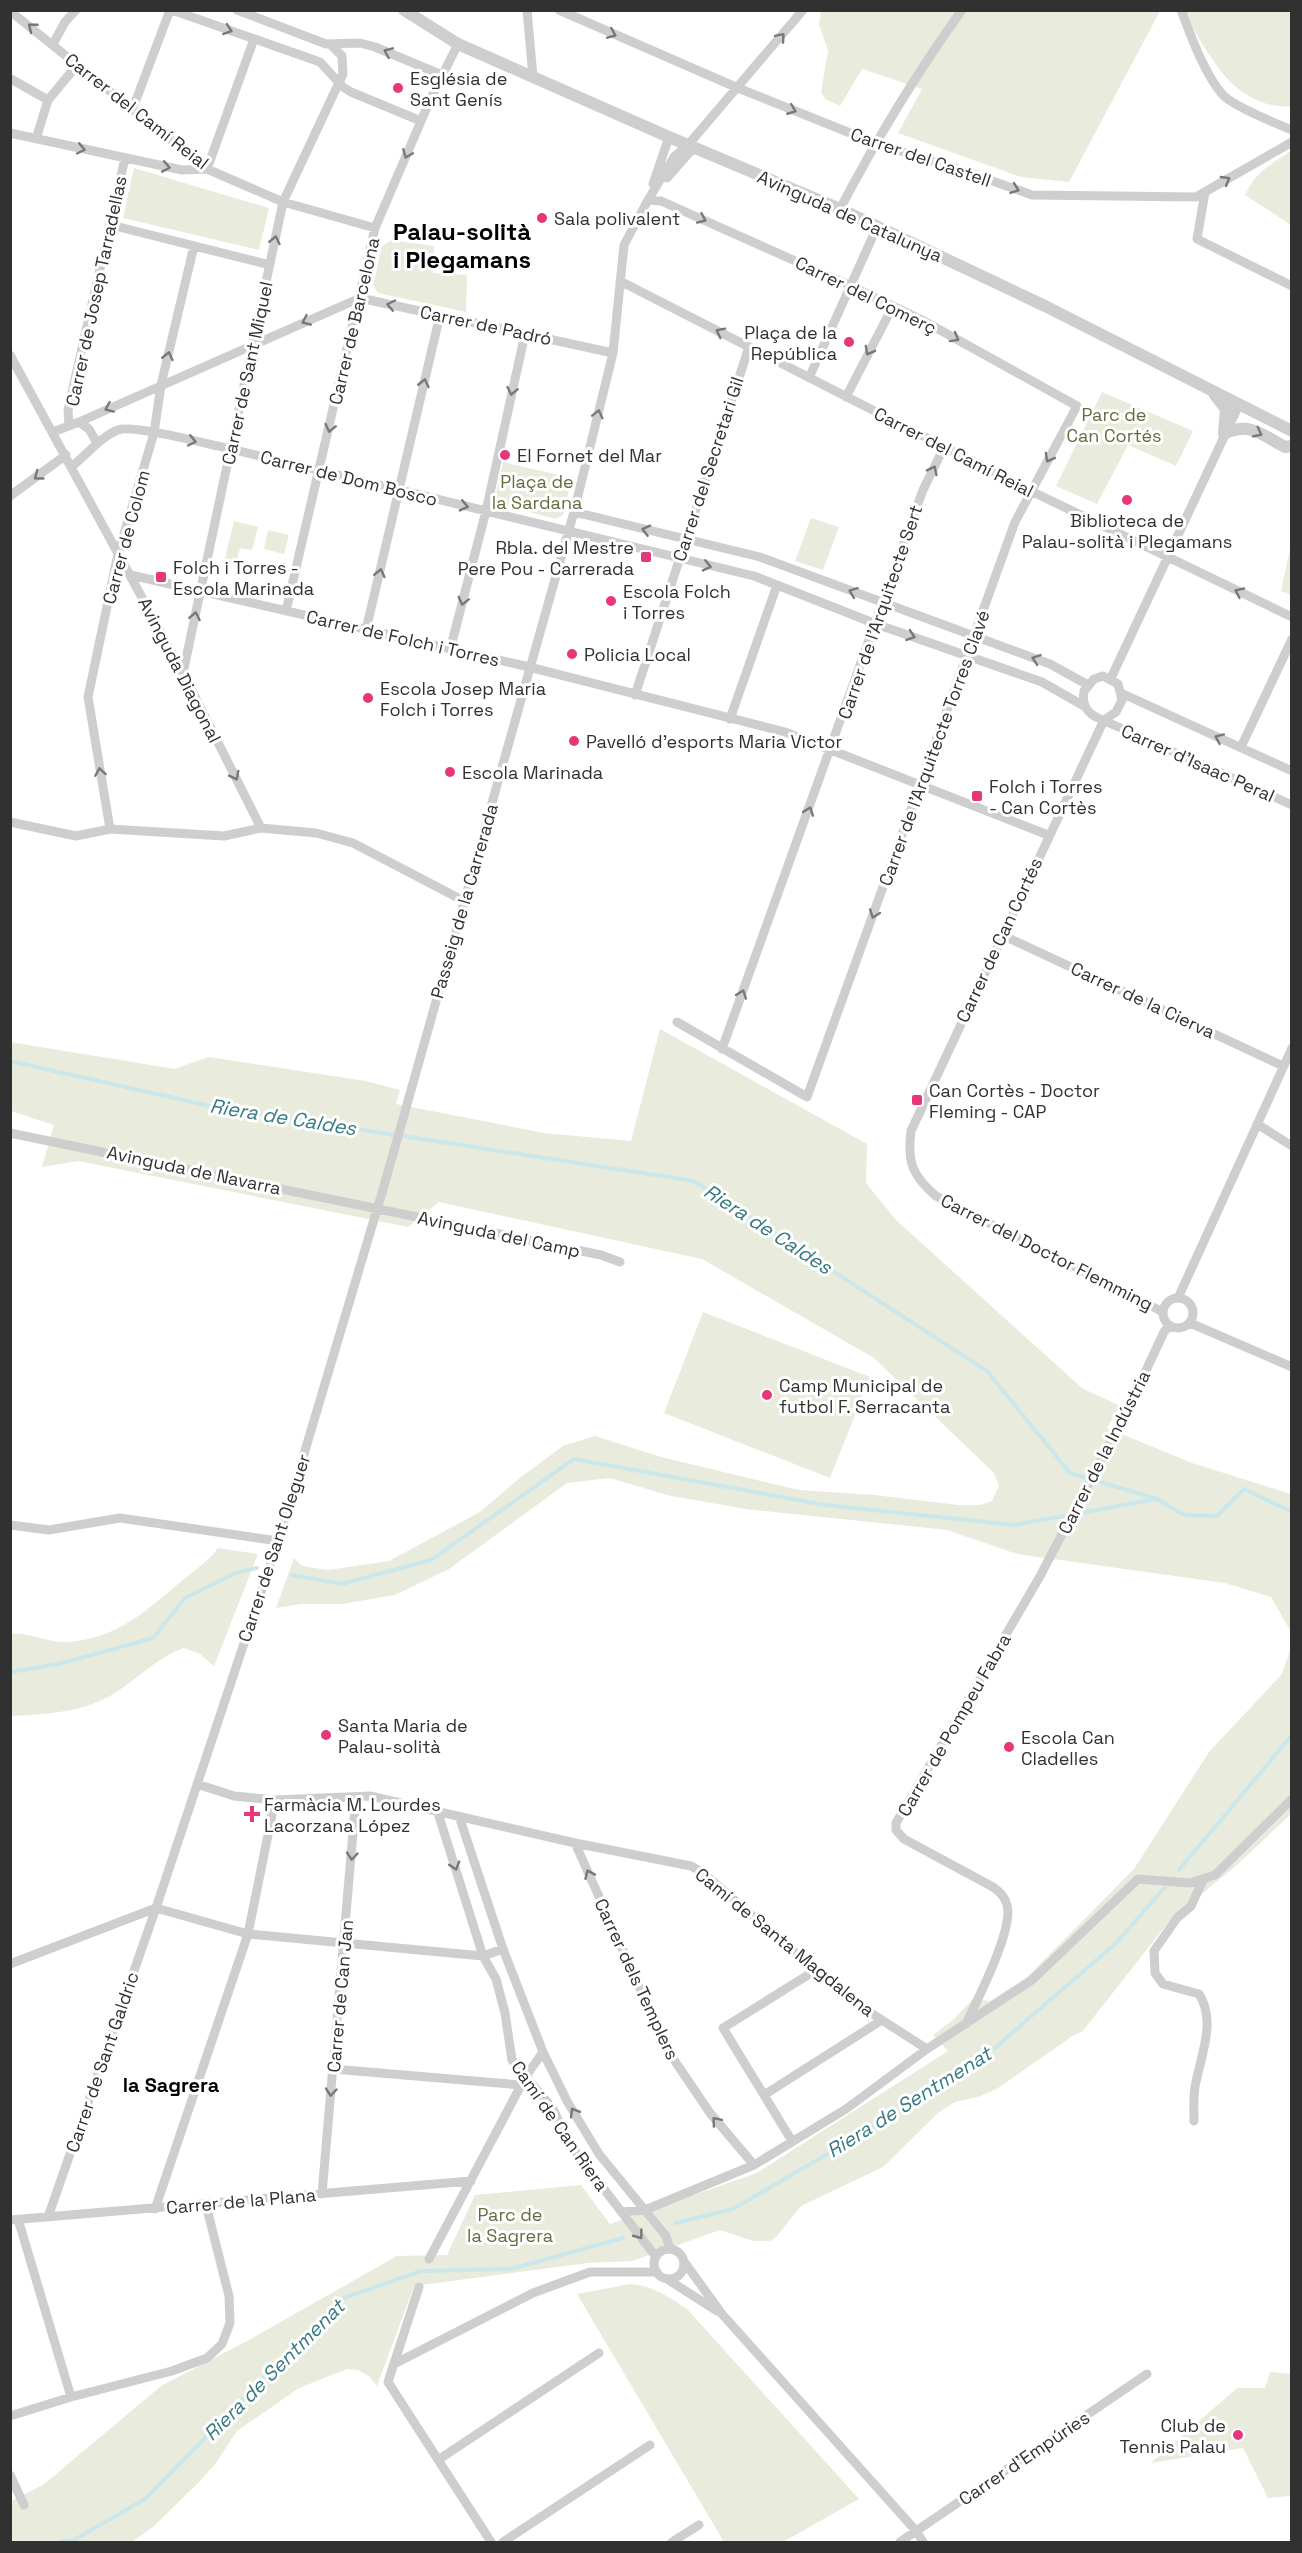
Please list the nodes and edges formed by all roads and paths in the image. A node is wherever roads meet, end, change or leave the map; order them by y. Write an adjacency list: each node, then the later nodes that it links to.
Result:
1 (67, 10): 13 (street)
2 (76, 10): 13 (street)
3 (171, 10): 14 (street, one-way to 14); 26 (street)
4 (237, 10): 12 (street)
5 (404, 10): 16 (street, Avinguda de Catalunya)
6 (527, 10): 21 (street)
7 (559, 10): 24 (street, Carrer del Castell, one-way to 24)
8 (803, 10): 24 (street, Passeig de la Carrerada, one-way to 8)
9 (962, 10): 33 (street)
10 (1180, 10): 28 (street)
11 (10, 11): 15 (street, Carrer del Camí Reial, one-way to 11)
12 (263, 15): 17 (street)
13 (65, 22): 15 (street)
14 (254, 39): 19 (street); 36 (street)
15 (53, 44): 18 (street, Carrer del Camí Reial)
16 (458, 44): 20 (street, Carrer de Barcelona); 21 (street, Avinguda de Catalunya)
17 (338, 47): 19 (street); 20 (street, one-way to 17); 23 (street)
18 (78, 64): 25 (street); 26 (street, Carrer del Camí Reial)
19 (333, 74): 23 (street)
20 (442, 75): 27 (street, Carrer de Barcelona)
21 (533, 77): 30 (street, Avinguda de Catalunya)
22 (11, 79): 25 (street)
23 (339, 83): 27 (street); 39 (street, Carrer de Sant Miquel)
24 (738, 88): 33 (street, Carrer del Castell, one-way to 33); 34 (street, Passeig de la Carrerada)
25 (48, 100): 31 (street)
26 (133, 108): 36 (street, Carrer del Camí Reial)
27 (421, 121): 43 (street, Carrer de Barcelona, one-way to 43)
28 (1292, 130)
29 (10, 133): 31 (street)
30 (669, 137): 34 (street, Avinguda de Catalunya); 38 (street, Passeig de la Carrerada)
31 (36, 139): 35 (street, one-way to 35)
32 (1292, 142): 37 (street, Carrer del Castell, one-way to 32)
33 (875, 143): 37 (street, Carrer del Castell, one-way to 37); 40 (street)
34 (692, 146): 38 (street, Passeig de la Carrerada); 40 (street, Avinguda de Catalunya)
35 (125, 158): 36 (street, one-way to 36); 41 (street, Carrer de Josep Tarradellas)
36 (207, 169): 39 (street, Carrer del Camí Reial)
37 (1205, 192): 48 (street)
38 (648, 200): 46 (street, Passeig de la Carrerada); 47 (street, Carrer del Comerç, one-way to 47)
39 (284, 202): 43 (street, Carrer del Camí Reial); 45 (street, Carrer de Sant Miquel, one-way to 39)
40 (840, 209): 42 (street, Avinguda de Catalunya)
41 (111, 225): 44 (street); 64 (street, Carrer de Josep Tarradellas)
42 (877, 227): 47 (street); 59 (street, Avinguda de Catalunya)
43 (375, 228): 49 (street, Carrer de Barcelona)
44 (194, 246): 45 (street); 58 (street, Carrer de Colom, one-way to 44)
45 (270, 265): 53 (street, Carrer de Sant Miquel)
46 (620, 281): 54 (street, Carrer del Camí Reial, one-way to 46); 55 (street, Passeig de la Carrerada)
47 (849, 285): 50 (street, Carrer del Comerç); 57 (street)
48 (1292, 286)
49 (360, 298): 51 (street, Carrer de Padró, one-way to 49); 53 (street, one-way to 53); 75 (street, Carrer de Barcelona, one-way to 75)
50 (893, 306): 60 (street, one-way to 60); 62 (street, Carrer del Comerç, one-way to 62)
51 (440, 315): 52 (street, Carrer de Padró); 76 (street, one-way to 51)
52 (525, 334): 55 (street, Carrer de Padró); 79 (street, one-way to 79)
53 (253, 345): 58 (street); 72 (street, Carrer de Sant Miquel)
54 (749, 347): 57 (street, Carrer del Camí Reial); 82 (street, Carrer del Secretari Gil)
55 (613, 353): 80 (street, Passeig de la Carrerada, one-way to 55)
56 (10, 355): 66 (street, Avinguda Diagonal)
57 (809, 378): 60 (street, Carrer del Camí Reial)
58 (161, 385): 63 (street, one-way to 63); 67 (street, Carrer de Colom)
59 (1210, 390): 61 (street, Avinguda de Catalunya); 68 (street)
60 (846, 397): 71 (street, Carrer del Camí Reial)
61 (1239, 405): 65 (street, Avinguda de Catalunya); 68 (street)
62 (1077, 406): 77 (street, Carrer de l'Arquitecte Torres Clavé, one-way to 77)
63 (79, 422): 64 (street); 69 (street)
64 (69, 425): 66 (street)
65 (1292, 431)
66 (52, 432): 73 (street, Avinguda Diagonal)
67 (154, 433): 69 (street, Carrer de Dom Bosco); 72 (street, Carrer de Dom Bosco, one-way to 72); 83 (street, Carrer de Colom)
68 (1224, 434): 70 (street, one-way to 70); 84 (street)
69 (97, 443): 74 (street, Carrer de Dom Bosco)
70 (1292, 446)
71 (944, 447): 77 (street, Carrer del Camí Reial); 89 (street, Carrer de l'Arquitecte Sert, one-way to 71)
72 (231, 449): 75 (street, Carrer de Dom Bosco); 88 (street, Carrer de Sant Miquel)
73 (66, 455): 74 (street, Avinguda Diagonal); 78 (street, one-way to 78)
74 (71, 467): 83 (street, Avinguda Diagonal)
75 (320, 472): 76 (street, Carrer de Dom Bosco); 90 (street, Carrer de Barcelona)
76 (399, 491): 79 (street, Carrer de Dom Bosco, one-way to 79); 93 (street, one-way to 76)
77 (1030, 492): 84 (street, Carrer del Camí Reial); 94 (street, Carrer de l'Arquitecte Torres Clavé)
78 (10, 496)
79 (486, 511): 81 (street, Carrer de Dom Bosco); 96 (street, one-way to 96)
80 (574, 512): 81 (street, Passeig de la Carrerada); 82 (street, one-way to 80)
81 (568, 533): 85 (street, Carrer de Dom Bosco); 98 (street, Passeig de la Carrerada)
82 (684, 540): 85 (street, Carrer del Secretari Gil); 89 (street, one-way to 82)
83 (118, 554): 86 (street, Avinguda Diagonal); 114 (street, Carrer de Colom, one-way to 83)
84 (1166, 558): 91 (street, Carrer del Camí Reial, one-way to 84); 100 (street)
85 (678, 559): 87 (street, Carrer de Dom Bosco, one-way to 87); 103 (street, Carrer del Secretari Gil)
86 (131, 575): 88 (street, Carrer de Folch i Torres); 99 (street, Avinguda Diagonal)
87 (777, 585): 92 (street, Carrer de Dom Bosco); 105 (street)
88 (200, 590): 90 (street, Carrer de Folch i Torres); 99 (street, Carrer de Sant Miquel, one-way to 88)
89 (883, 604): 92 (street, Carrer de l'Arquitecte Sert); 94 (street)
90 (286, 611): 93 (street, Carrer de Folch i Torres)
91 (1292, 617)
92 (876, 624): 97 (street, Carrer de Dom Bosco, one-way to 97); 108 (street, Carrer de l'Arquitecte Sert)
93 (366, 630): 96 (street, Carrer de Folch i Torres)
94 (975, 638): 97 (street, Carrer de l'Arquitecte Torres Clavé); 101 (street, one-way to 94)
95 (1292, 639): 107 (street)
96 (450, 650): 98 (street, Carrer de Folch i Torres)
97 (968, 657): 104 (street, Carrer de Dom Bosco); 110 (street, Carrer de l'Arquitecte Torres Clavé)
98 (531, 669): 103 (street, Carrer de Folch i Torres); 116 (street, Passeig de la Carrerada)
99 (183, 673): 113 (street, Avinguda Diagonal, one-way to 113)
100 (1111, 678): 101 (street); 102 (street)
101 (1088, 685): 104 (street)
102 (1120, 693): 106 (street); 107 (street, Carrer d'Isaac Peral, one-way to 102)
103 (635, 695): 105 (street, Carrer de Folch i Torres)
104 (1084, 706): 106 (street)
105 (730, 719): 108 (street, Carrer de Folch i Torres)
106 (1104, 720): 111 (street, Carrer d'Isaac Peral); 115 (street, Carrer de Can Cortés)
107 (1241, 747): 109 (street, Carrer d'Isaac Peral)
108 (831, 750): 110 (street, Carrer de Folch i Torres); 120 (street, Carrer de l'Arquitecte Sert, one-way to 108)
109 (1292, 771)
110 (921, 785): 115 (street, Carrer de Folch i Torres); 120 (street, Carrer de l'Arquitecte Torres Clavé, one-way to 120)
111 (1292, 805)
112 (10, 822): 114 (street)
113 (261, 828): 114 (street); 116 (street)
114 (110, 829)
115 (1048, 835): 117 (street, Carrer de Can Cortés)
116 (464, 901): 126 (street, Passeig de la Carrerada)
117 (1002, 935): 121 (street, Carrer de la Cierva); 125 (street, Carrer de Can Cortés)
118 (677, 1022): 120 (street)
119 (1292, 1048): 121 (street)
120 (722, 1049)
121 (1283, 1066): 122 (street)
122 (1257, 1124): 124 (street); 129 (street)
123 (10, 1133): 127 (street, Avinguda de Navarra)
124 (1292, 1146)
125 (910, 1163): 130 (street, Carrer del Doctor Flemming)
126 (384, 1186): 127 (street, Carrer de Sant Oleguer)
127 (377, 1208): 128 (street, Avinguda del Camp); 135 (street, Carrer de Sant Oleguer)
128 (620, 1262)
129 (1178, 1298): 130 (street); 131 (street)
130 (1163, 1312): 132 (street)
131 (1190, 1323): 132 (street); 133 (street)
132 (1169, 1326): 136 (street, Carrer de la Indústria)
133 (1292, 1367)
134 (10, 1525): 135 (street)
135 (278, 1541): 137 (street, Carrer de Sant Oleguer)
136 (1039, 1578): 153 (street, Carrer de Pompeu Fabra)
137 (197, 1784): 140 (street, Camí de Santa Magdalena); 145 (street, Carrer de Sant Oleguer)
138 (357, 1797): 140 (street, Camí de Santa Magdalena); 141 (street, Camí de Santa Magdalena); 147 (street, Carrer de Can Jan, one-way to 147)
139 (1292, 1799): 144 (street)
140 (275, 1800): 146 (street)
141 (437, 1810): 142 (street, Camí de Santa Magdalena); 149 (street, Camí de Can Riera, one-way to 149)
142 (459, 1816): 143 (street, Camí de Santa Magdalena); 148 (street, Camí de Can Riera)
143 (575, 1843): 151 (street, Camí de Santa Magdalena); 162 (street, Carrer dels Templers, one-way to 143)
144 (1204, 1878): 153 (street); 160 (street)
145 (156, 1908): 146 (street); 150 (street); 169 (street, Carrer de Sant Galdric)
146 (248, 1934): 147 (street); 166 (street)
147 (345, 1943): 149 (street); 156 (street, Carrer de Can Jan)
148 (503, 1949): 149 (street); 155 (street, Camí de Can Riera)
149 (483, 1956): 157 (street, Camí de Can Riera)
150 (10, 1964)
151 (816, 1970): 152 (street, Camí de Santa Magdalena); 159 (street)
152 (882, 2020): 154 (street, Camí de Santa Magdalena); 159 (street)
153 (966, 2024): 154 (street)
154 (927, 2049): 161 (street)
155 (543, 2052): 157 (street); 167 (street, Camí de Can Riera, one-way to 155)
156 (333, 2069): 158 (street); 164 (street, Carrer de Can Jan, one-way to 164)
157 (526, 2076): 158 (street); 168 (street, Camí de Can Riera)
158 (521, 2085): 163 (street)
159 (764, 2095): 161 (street)
160 (1194, 2121)
161 (792, 2141): 162 (street)
162 (754, 2165): 167 (street)
163 (471, 2181): 164 (street, Carrer de la Plana); 173 (street)
164 (322, 2194): 165 (street, Carrer de la Plana)
165 (206, 2205): 166 (street, Carrer de la Plana); 182 (street)
166 (154, 2208): 169 (street, Carrer de la Plana)
167 (645, 2210): 168 (street); 171 (street, Camí de Can Riera)
168 (622, 2212): 172 (street, Camí de Can Riera, one-way to 172)
169 (48, 2217): 170 (street, Carrer de la Plana)
170 (14, 2219): 182 (street)
171 (670, 2249): 172 (street); 174 (street)
172 (656, 2257): 175 (street)
173 (429, 2259)
174 (685, 2263): 176 (street); 178 (street)
175 (657, 2272): 176 (street); 180 (street)
176 (667, 2279): 178 (street)
177 (419, 2287): 180 (street)
178 (722, 2314): 189 (street)
179 (599, 2353): 185 (street)
180 (394, 2364): 185 (street)
181 (1147, 2374): 189 (street, Carrer d'Empúries)
182 (71, 2397): 183 (street)
183 (10, 2416)
184 (650, 2445): 191 (street)
185 (438, 2460): 190 (street)
186 (10, 2475): 187 (street)
187 (24, 2505)
188 (699, 2525): 192 (street)
189 (916, 2532): 193 (street, Carrer d'Empúries); 194 (street)
190 (491, 2542)
191 (503, 2542)
192 (672, 2542)
193 (900, 2542)
194 (923, 2542)

